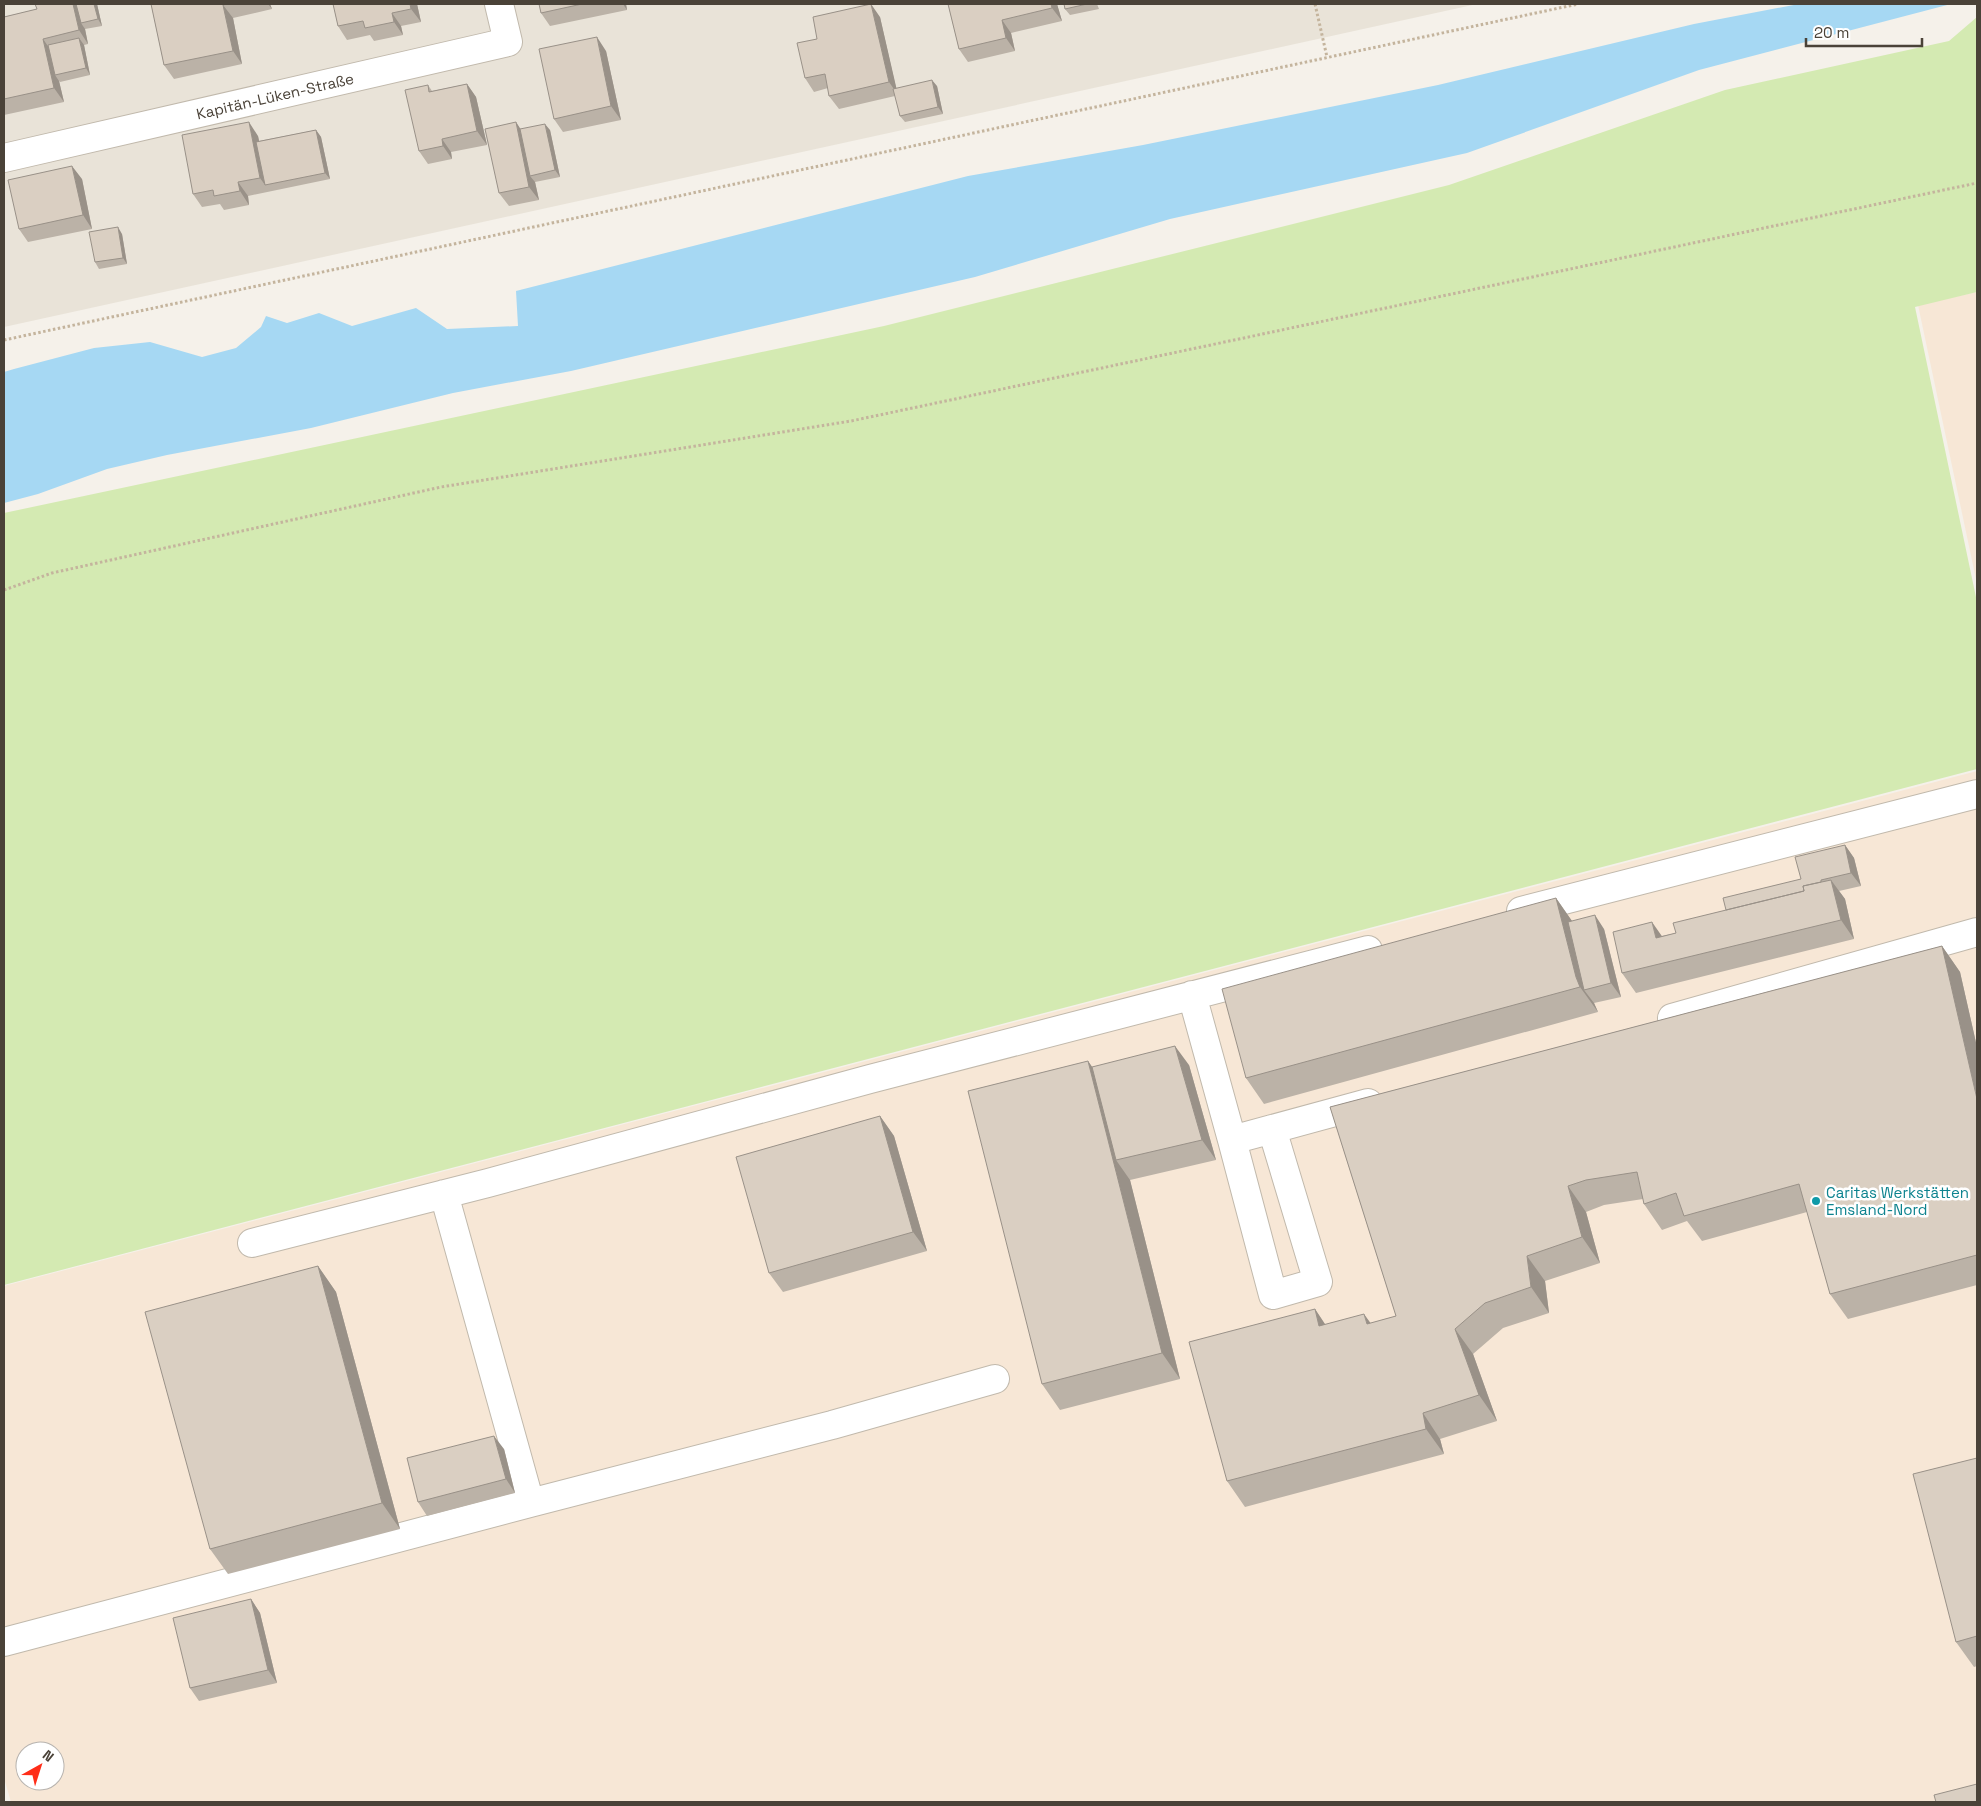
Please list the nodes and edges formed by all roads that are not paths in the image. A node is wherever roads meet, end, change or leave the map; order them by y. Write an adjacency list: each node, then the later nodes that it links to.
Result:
1 (499, 4): 2 (street, Kapitän-Lüken-Straße)
2 (4, 158)
3 (1977, 794): 4 (street)
4 (1497, 917)
5 (1977, 932): 8 (street)
6 (1394, 943): 7 (street)
7 (1192, 995): 11 (street); 12 (street)
8 (1651, 1024)
9 (1395, 1095): 10 (street)
10 (1272, 1129): 11 (street); 11 (street)
11 (1232, 1140)
12 (444, 1194): 13 (street); 15 (street)
13 (252, 1243)
14 (995, 1379): 15 (street)
15 (530, 1503): 16 (street)
16 (4, 1642)

